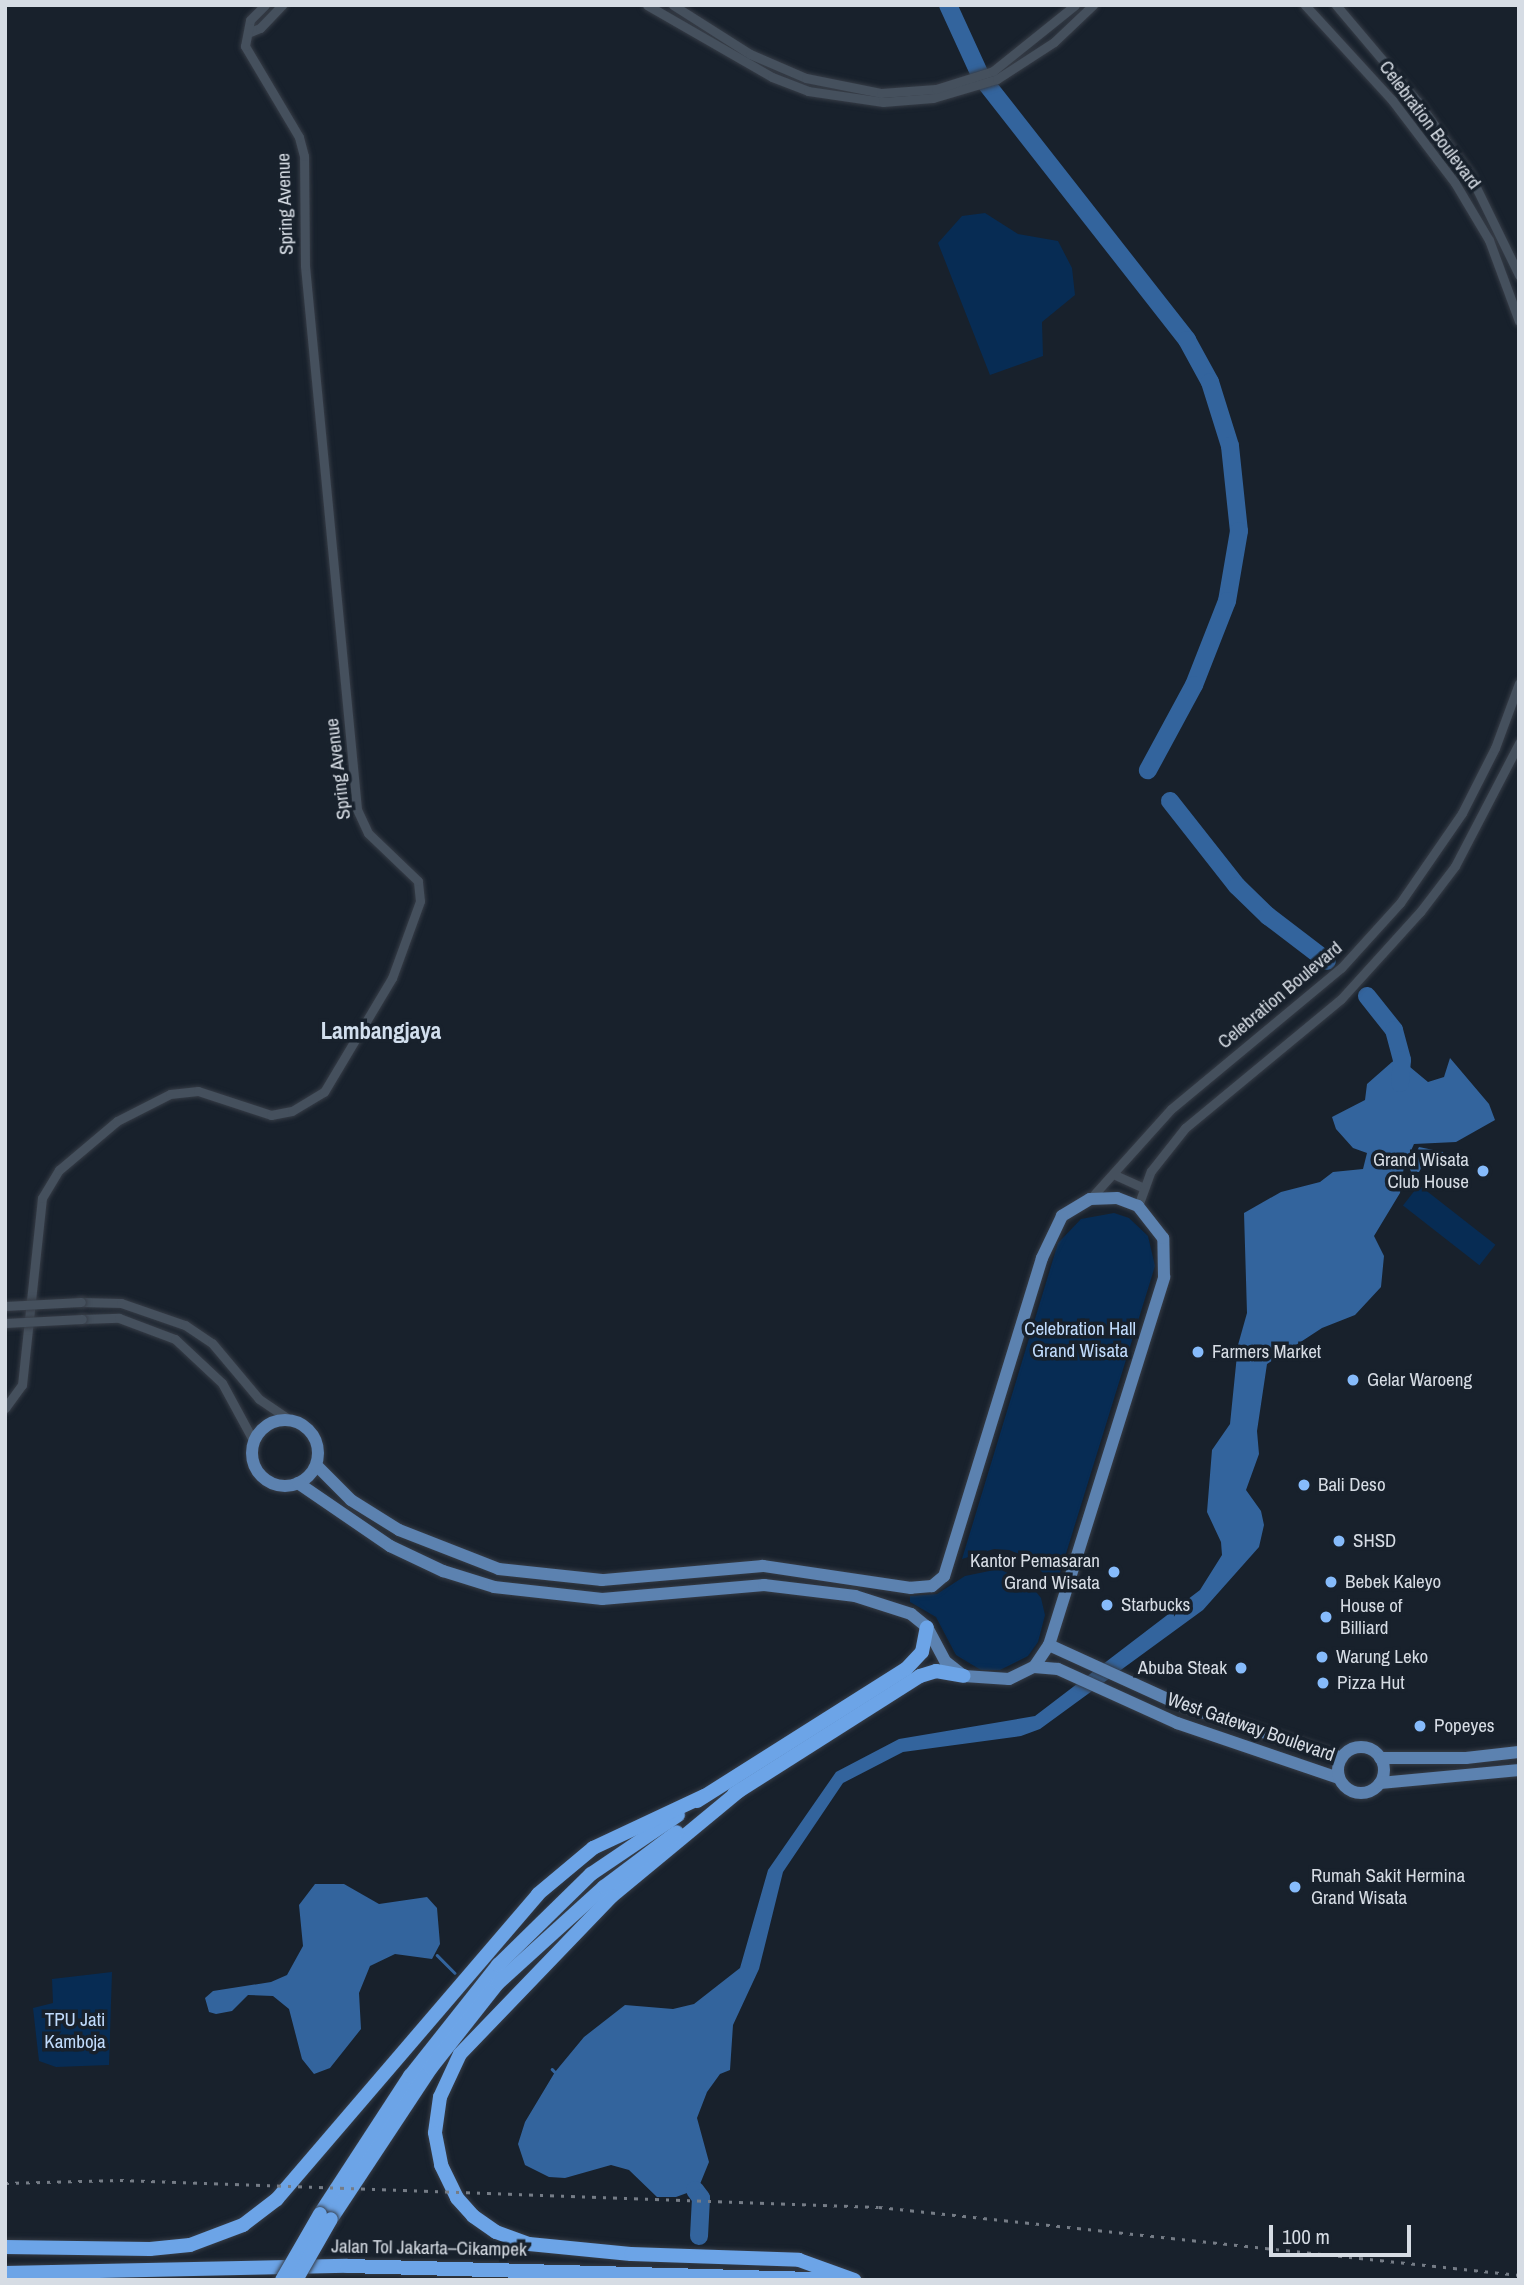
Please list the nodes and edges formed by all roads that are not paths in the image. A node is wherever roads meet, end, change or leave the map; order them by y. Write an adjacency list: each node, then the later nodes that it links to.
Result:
1 (265, 5): 9 (street)
2 (282, 5): 9 (street)
3 (647, 5): 11 (street)
4 (673, 5): 11 (street)
5 (1074, 5): 10 (street)
6 (1093, 5): 10 (street)
7 (1305, 5): 13 (street, Celebration Boulevard)
8 (1336, 5): 12 (street, Celebration Boulevard)
9 (250, 32): 22 (street, Spring Avenue)
10 (995, 75): 11 (street)
11 (971, 84)
12 (1519, 275)
13 (1519, 321)
14 (1519, 682): 16 (street, Celebration Boulevard)
15 (1519, 743): 17 (street, Celebration Boulevard)
16 (1115, 1175): 17 (street); 18 (street, Celebration Boulevard)
17 (1144, 1188): 19 (street, Celebration Boulevard)
18 (1090, 1199): 19 (main road); 25 (main road)
19 (1138, 1206): 28 (main road)
20 (5, 1306): 23 (street, bridge)
21 (5, 1323): 24 (street, bridge)
22 (5, 1408)
23 (289, 1420): 24 (main road); 25 (main road)
24 (254, 1442): 26 (main road)
25 (316, 1465): 26 (main road)
26 (298, 1483): 27 (main road)
27 (927, 1627): 30 (main road); 40 (highway)
28 (1049, 1645): 29 (main road); 31 (main road, West Gateway Boulevard)
29 (1034, 1667): 30 (main road); 32 (main road, West Gateway Boulevard)
30 (964, 1676): 39 (highway)
31 (1183, 1706): 32 (main road); 34 (main road, West Gateway Boulevard)
32 (1177, 1723): 37 (main road, West Gateway Boulevard)
33 (1519, 1752): 35 (main road)
34 (1342, 1758): 35 (main road); 37 (main road)
35 (1380, 1758): 38 (main road)
36 (1519, 1770): 38 (main road)
37 (1339, 1778): 38 (main road)
38 (1380, 1783)
39 (740, 1790): 41 (highway); 46 (highway)
40 (704, 1796): 41 (highway); 42 (highway)
41 (325, 2216): 44 (highway, bridge); 45 (highway, bridge)
42 (5, 2247)
43 (5, 2273): 46 (highway, Jalan Tol Jakarta–Cikampek)
44 (282, 2280)
45 (296, 2280)
46 (853, 2280)

